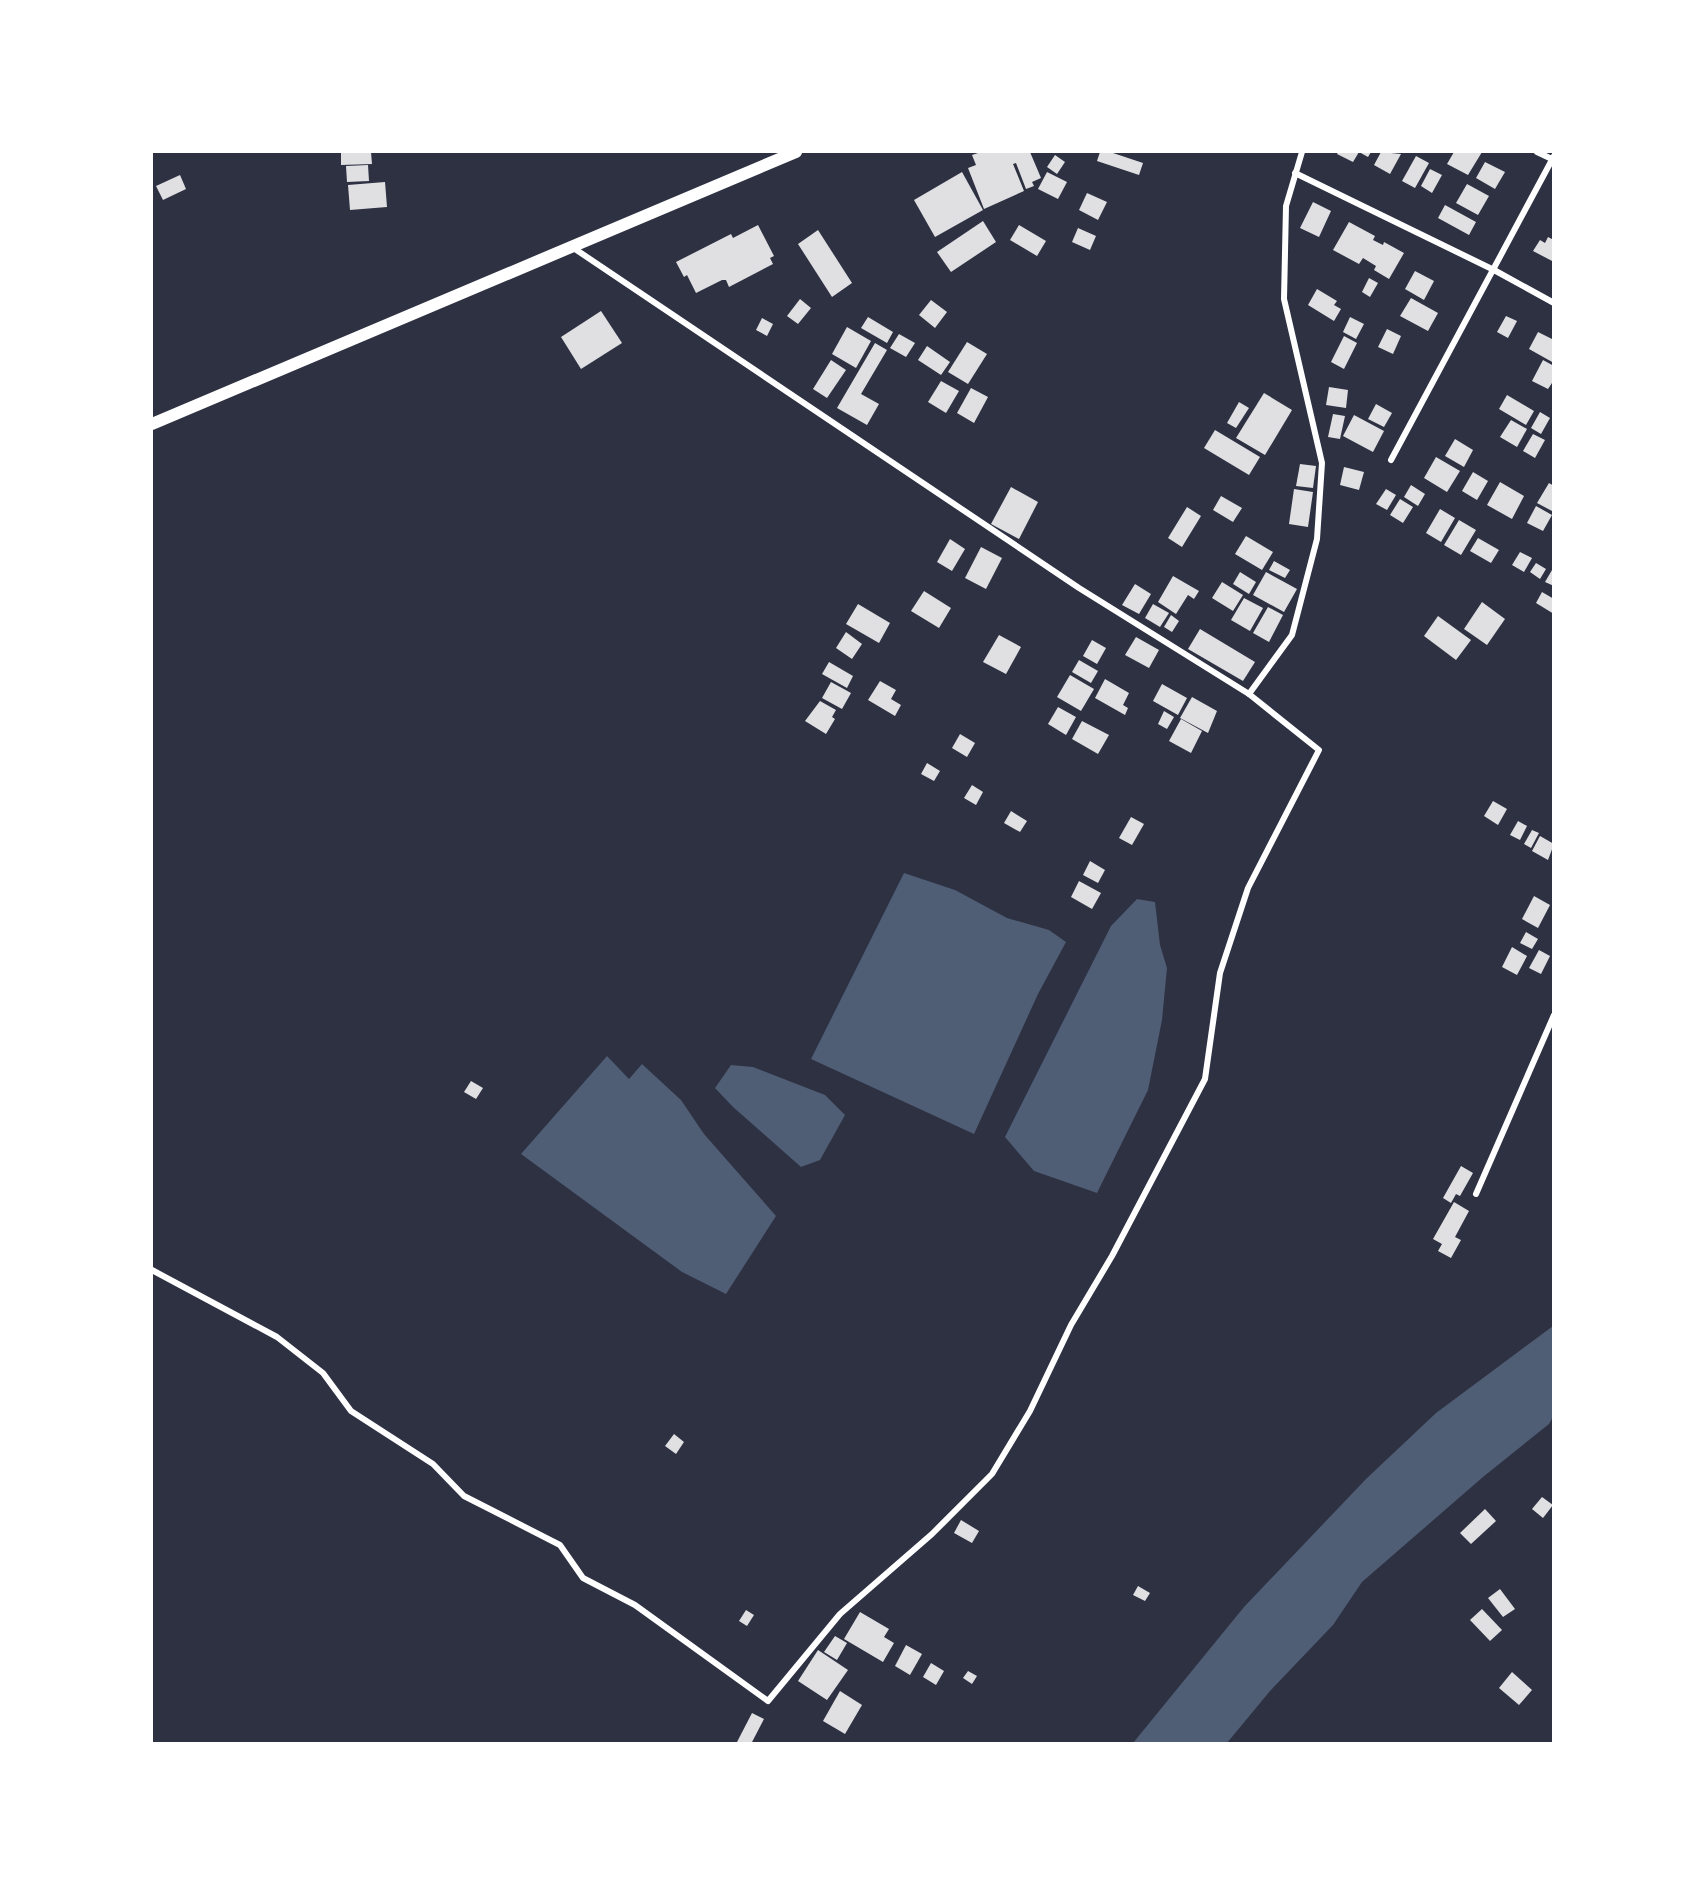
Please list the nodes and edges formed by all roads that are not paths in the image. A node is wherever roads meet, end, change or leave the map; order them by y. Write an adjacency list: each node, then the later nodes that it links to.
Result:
1 (796, 152): 6 (highway)
2 (1302, 152): 5 (street)
3 (1537, 152): 4 (street)
4 (1553, 159): 7 (street)
5 (1295, 173): 7 (street); 11 (street)
6 (569, 245): 9 (highway); 11 (street)
7 (1494, 270): 8 (street); 10 (street)
8 (1554, 303)
9 (152, 424)
10 (1392, 460)
11 (1249, 694): 14 (street)
12 (1554, 1015): 13 (street)
13 (1476, 1194)
14 (152, 1270)

